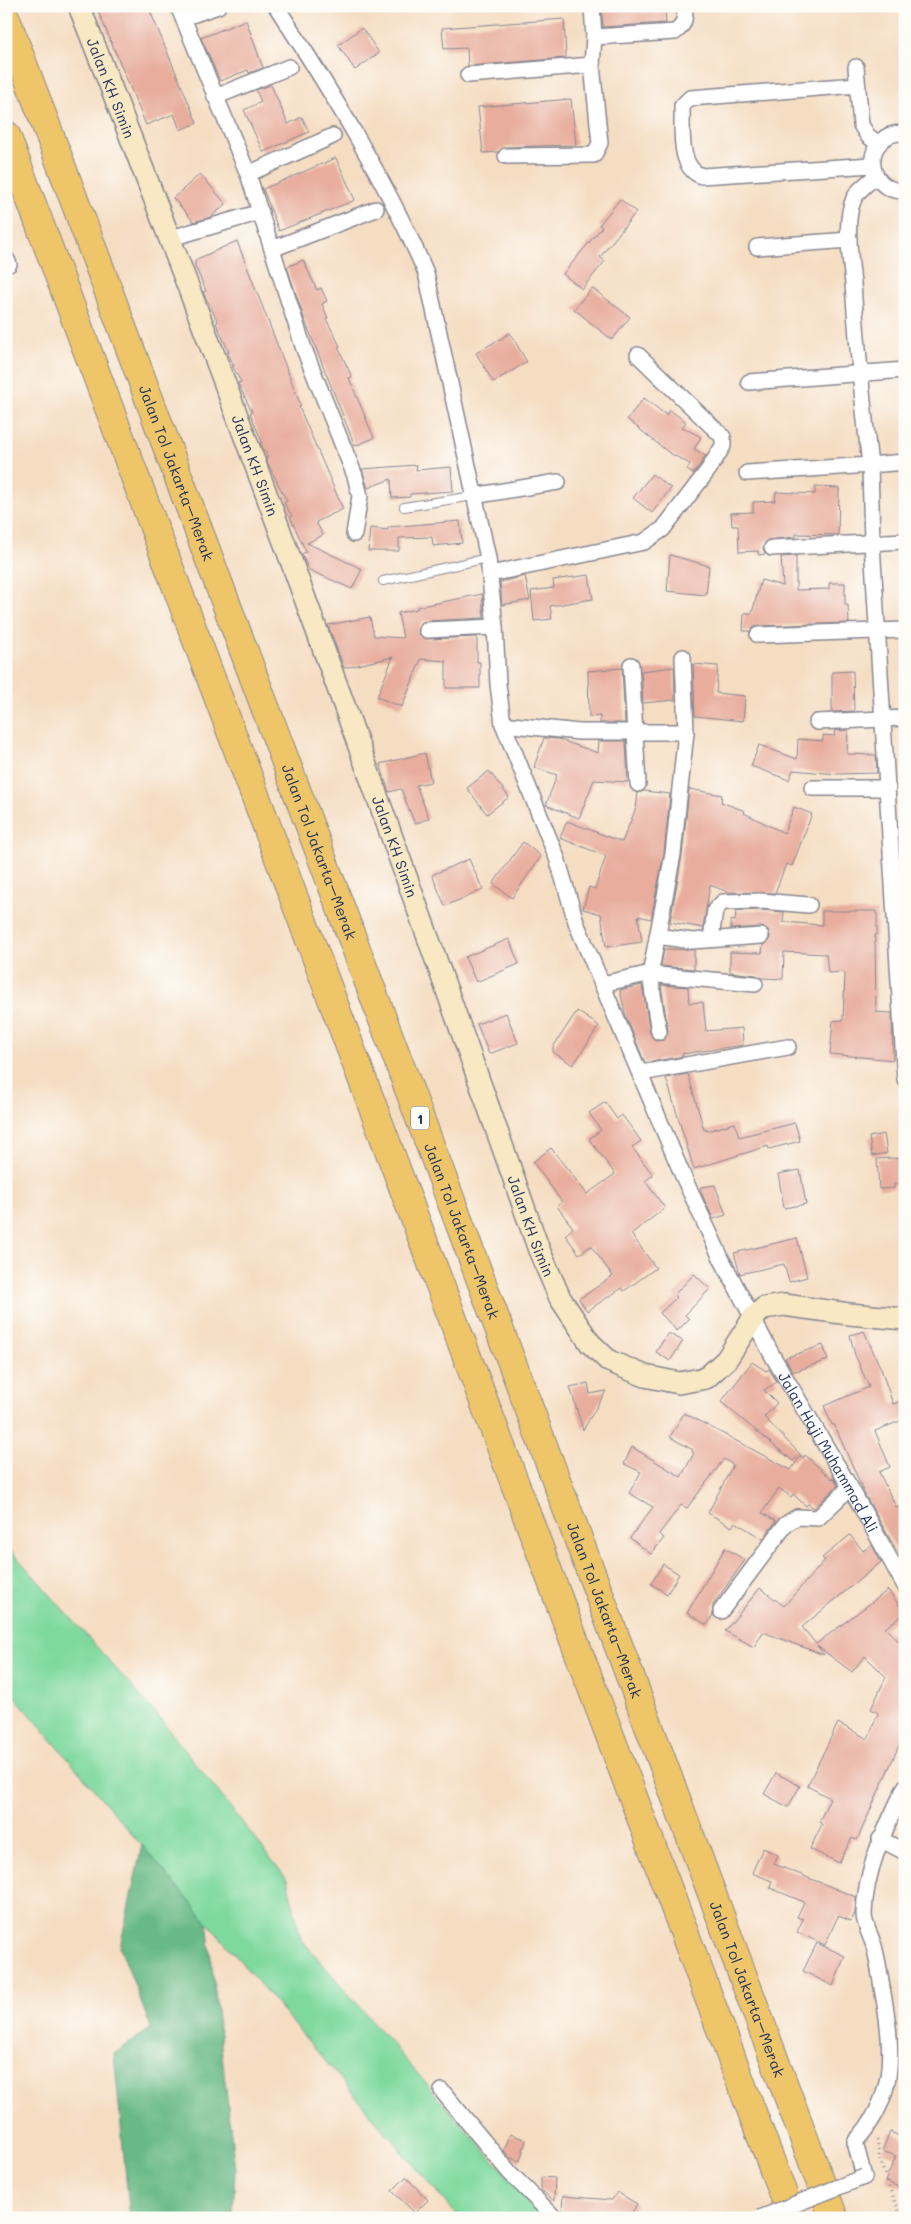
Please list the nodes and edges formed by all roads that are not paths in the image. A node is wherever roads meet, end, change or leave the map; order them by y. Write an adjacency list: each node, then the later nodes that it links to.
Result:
1 (79, 6): 25 (street, Jalan KH Simin)
2 (218, 6): 6 (street)
3 (276, 6): 37 (street, Jalan Haji Muhammad Ali)
4 (592, 6): 8 (street)
5 (685, 6): 8 (street)
6 (181, 12): 14 (street)
7 (6, 19): 86 (highway, Jalan Tol Jakarta–Merak / 1)
8 (594, 37): 9 (street)
9 (592, 65): 12 (street); 19 (street)
10 (289, 67): 14 (street)
11 (856, 67): 13 (street)
12 (468, 75)
13 (857, 85): 18 (street); 20 (street)
14 (215, 96): 21 (street)
15 (905, 133): 18 (street)
16 (6, 135): 85 (highway)
17 (333, 136): 21 (street)
18 (878, 144): 20 (street)
19 (506, 156)
20 (874, 170): 22 (street); 26 (street)
21 (248, 174): 24 (street)
22 (905, 191)
23 (376, 209): 28 (street)
24 (261, 212): 25 (street); 28 (street)
25 (171, 238): 74 (street, Jalan KH Simin)
26 (849, 240): 27 (street); 31 (street)
27 (757, 247)
28 (272, 249): 39 (street)
29 (638, 355): 43 (street)
30 (905, 370): 31 (street)
31 (860, 374): 32 (street); 34 (street)
32 (749, 382)
33 (905, 462): 34 (street)
34 (870, 465): 35 (street); 41 (street)
35 (747, 473)
36 (558, 482): 37 (street)
37 (473, 496): 38 (lane); 43 (street, Jalan Haji Muhammad Ali)
38 (404, 507)
39 (354, 534)
40 (905, 541): 41 (street)
41 (872, 544): 42 (street); 47 (street)
42 (772, 548)
43 (489, 566): 44 (lane); 45 (street, Jalan Haji Muhammad Ali)
44 (383, 581)
45 (495, 627): 46 (street); 55 (street, Jalan Haji Muhammad Ali)
46 (428, 630)
47 (878, 630): 48 (street); 49 (street); 53 (street)
48 (905, 630)
49 (758, 635)
50 (683, 657): 57 (street)
51 (630, 665): 56 (street)
52 (905, 718): 53 (street)
53 (883, 719): 54 (street); 60 (street)
54 (816, 722)
55 (503, 724): 56 (street); 67 (street, Jalan Haji Muhammad Ali)
56 (636, 732): 57 (street); 58 (street)
57 (686, 732): 62 (street)
58 (638, 784)
59 (812, 788): 60 (street)
60 (888, 788): 65 (street)
61 (809, 905): 64 (street)
62 (657, 936): 64 (street); 66 (street)
63 (761, 936): 64 (street)
64 (711, 939)
65 (901, 972): 71 (street)
66 (650, 975): 67 (street); 68 (street); 69 (street)
67 (602, 984): 72 (street, Jalan Haji Muhammad Ali)
68 (755, 984)
69 (659, 1032)
70 (788, 1047): 72 (street)
71 (905, 1054): 73 (street)
72 (641, 1073): 74 (street, Jalan Haji Muhammad Ali)
73 (905, 1079)
74 (754, 1317): 75 (street); 76 (street, Jalan Haji Muhammad Ali)
75 (905, 1319)
76 (850, 1487): 77 (street, Jalan Haji Muhammad Ali); 78 (street)
77 (905, 1586)
78 (721, 1611)
79 (905, 1787): 80 (street)
80 (880, 1839): 81 (street); 84 (street, bridge)
81 (905, 1852)
82 (442, 2091): 83 (street)
83 (555, 2218)
84 (760, 2218)
85 (792, 2218)
86 (834, 2218)

